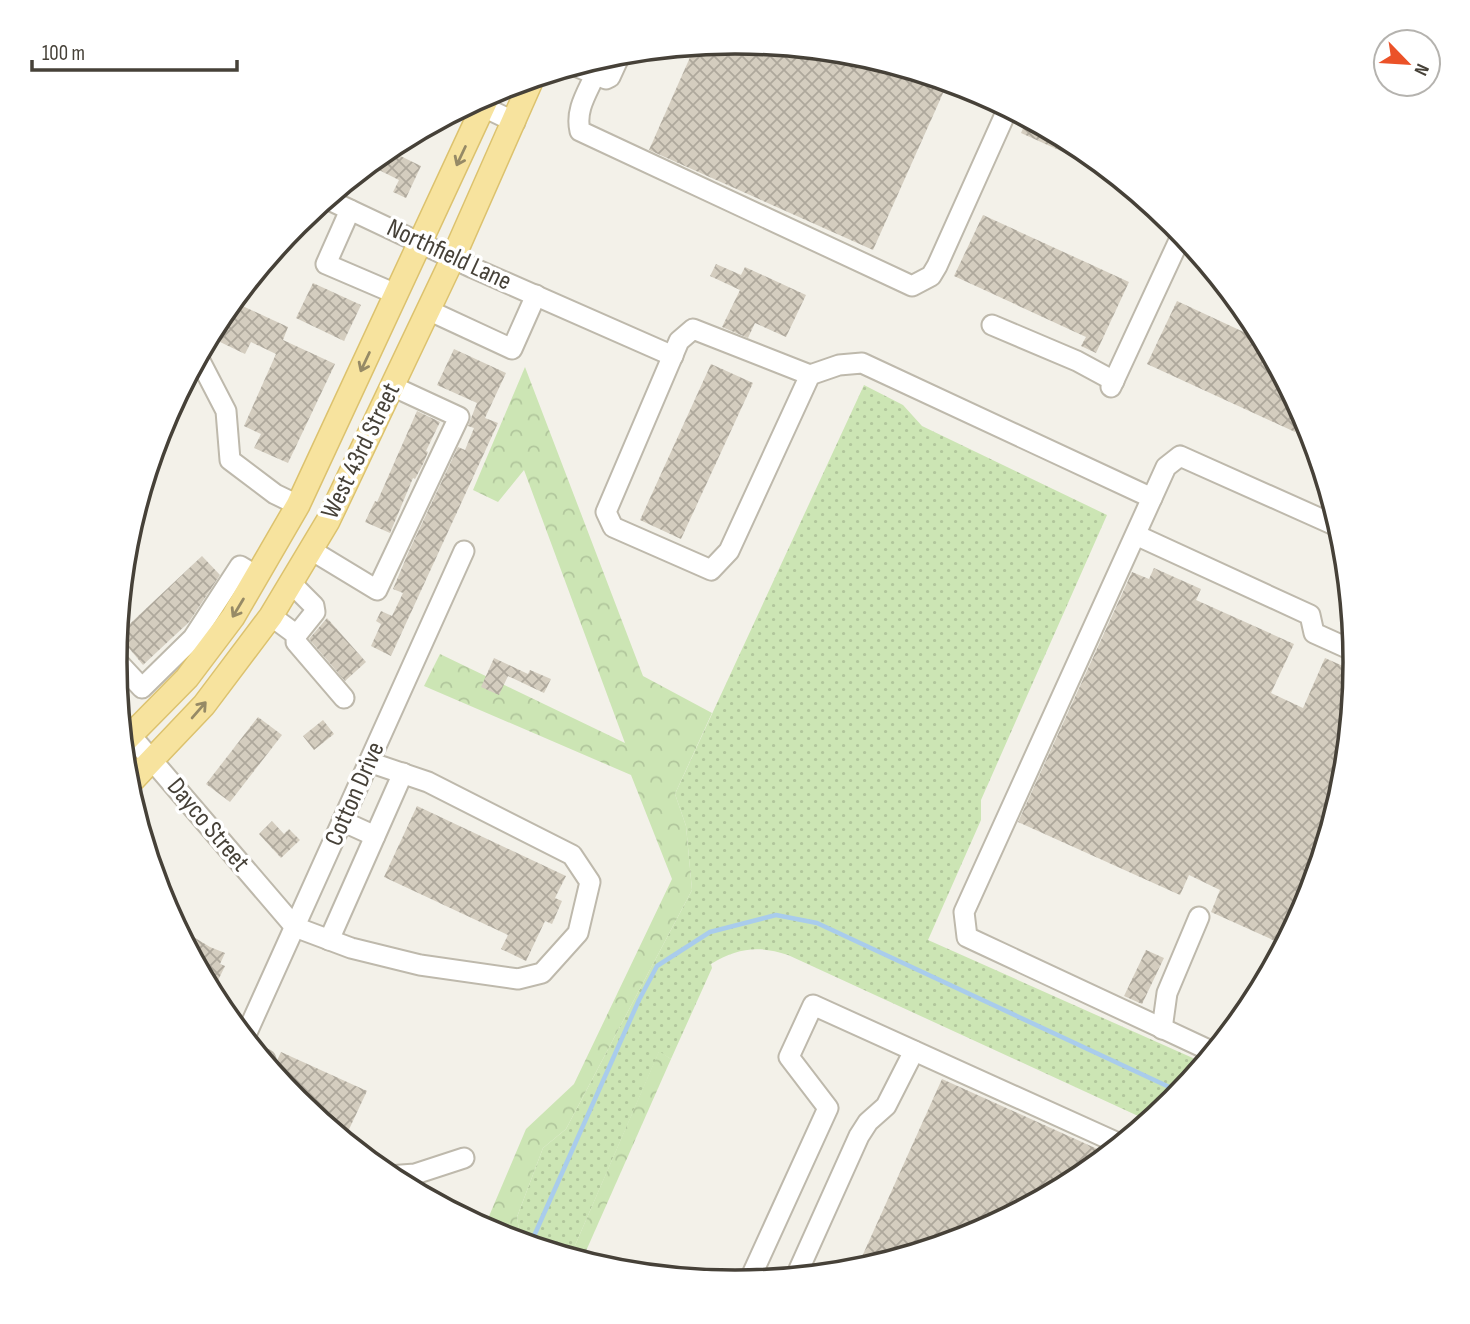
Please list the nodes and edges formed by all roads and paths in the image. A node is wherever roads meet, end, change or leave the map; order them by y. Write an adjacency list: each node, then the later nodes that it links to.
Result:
1 (615, 66): 3 (street)
2 (589, 72): 3 (street)
3 (595, 75): 7 (street)
4 (527, 92): 8 (main road, West 43rd Street)
5 (490, 106): 8 (street)
6 (477, 112): 11 (main road, West 43rd Street, one-way to 11)
7 (1004, 117)
8 (515, 122): 13 (main road, West 43rd Street)
9 (336, 203): 10 (street, Northfield Lane)
10 (350, 210): 11 (street, Northfield Lane); 14 (street)
11 (421, 243): 13 (street, Northfield Lane); 14 (main road, West 43rd Street)
12 (1177, 245): 17 (street)
13 (453, 258): 15 (street, Northfield Lane); 16 (main road, West 43rd Street)
14 (396, 295): 23 (main road, West 43rd Street, one-way to 23)
15 (536, 295): 16 (street); 18 (street, Northfield Lane)
16 (428, 310): 21 (main road, West 43rd Street)
17 (992, 325)
18 (673, 356): 20 (street); 20 (street)
19 (204, 368): 23 (street)
20 (810, 375): 22 (street)
21 (392, 386): 24 (main road, West 43rd Street); 27 (street)
22 (1152, 498): 25 (street); 26 (street)
23 (298, 505): 24 (main road); 29 (main road, West 43rd Street)
24 (328, 521): 27 (main road, West 43rd Street)
25 (1326, 521)
26 (1136, 535): 33 (street); 48 (street)
27 (311, 550): 30 (main road, West 43rd Street)
28 (464, 551): 39 (street, Cotton Drive)
29 (257, 576): 34 (street); 36 (main road, West 43rd Street, one-way to 36)
30 (291, 583): 31 (main road, West 43rd Street); 32 (street)
31 (271, 615): 32 (street); 38 (main road, West 43rd Street, one-way to 31)
32 (297, 632): 35 (street)
33 (1342, 646)
34 (128, 672)
35 (344, 698)
36 (131, 729)
37 (132, 741): 38 (street, Dayco Street)
38 (153, 761): 41 (main road, West 43rd Street); 45 (street, Dayco Street)
39 (369, 762): 40 (street); 42 (street, Cotton Drive)
40 (403, 774): 43 (street); 46 (street)
41 (138, 775)
42 (342, 821): 43 (street); 45 (street, Cotton Drive)
43 (375, 836): 46 (street)
44 (1199, 917): 48 (street)
45 (295, 927): 46 (street); 47 (street, Cotton Drive)
46 (329, 940)
47 (249, 1027)
48 (1161, 1028): 49 (street)
49 (1204, 1048)
50 (914, 1051): 51 (street); 54 (street); 55 (street)
51 (1110, 1140)
52 (464, 1158): 53 (street)
53 (409, 1174)
54 (800, 1266)
55 (754, 1269)

